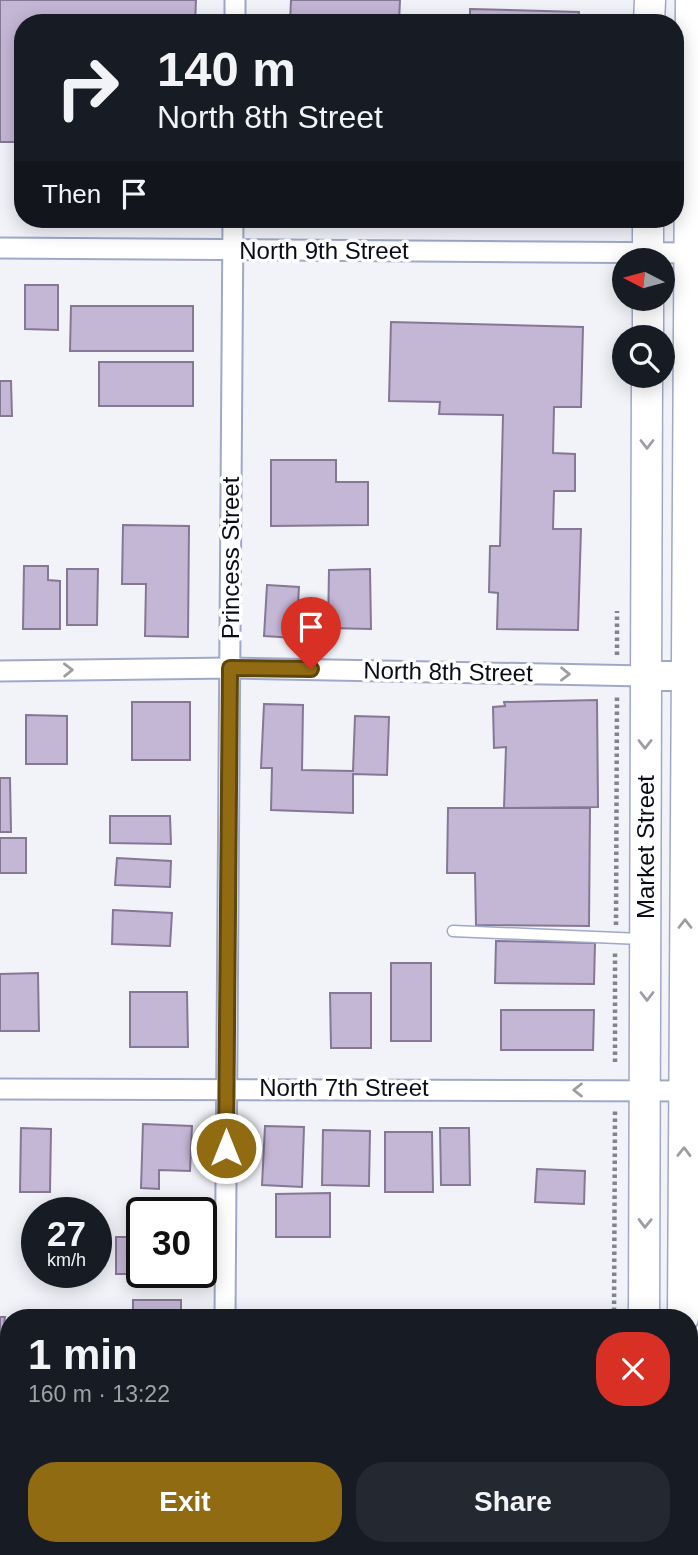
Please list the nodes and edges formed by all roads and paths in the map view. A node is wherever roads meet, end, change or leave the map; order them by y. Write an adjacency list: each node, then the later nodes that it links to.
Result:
1 (691, 0): 7 (main road, Market Street)
2 (233, 228): 6 (street, Princess Street)
3 (648, 228): 5 (main road)
4 (0, 248): 6 (street, North 9th Street)
5 (648, 248)
6 (233, 251): 9 (street, North 9th Street); 11 (street, Princess Street)
7 (694, 253): 8 (street, North 9th Street); 14 (main road, Market Street)
8 (676, 254)
9 (612, 256)
10 (647, 388): 13 (main road, Market Street, one-way to 13)
11 (230, 668): 12 (street, North 8th Street, one-way to 11); 13 (street, North 8th Street, one-way to 13); 17 (street, Princess Street)
12 (0, 671)
13 (645, 676): 14 (street); 16 (main road, Market Street, one-way to 16)
14 (692, 676): 20 (main road, Market Street, one-way to 14)
15 (453, 931): 16 (lane)
16 (647, 939): 19 (main road, Market Street, one-way to 19)
17 (226, 1087): 18 (street, North 7th Street); 19 (street, North 7th Street, one-way to 17); 22 (street, Princess Street)
18 (0, 1089)
19 (646, 1091): 20 (street, North 7th Street); 24 (main road, Market Street, one-way to 24)
20 (692, 1091): 25 (main road, Market Street, one-way to 20)
21 (615, 1111): 23 (path)
22 (225, 1309)
23 (614, 1309)
24 (644, 1309)
25 (683, 1309)

